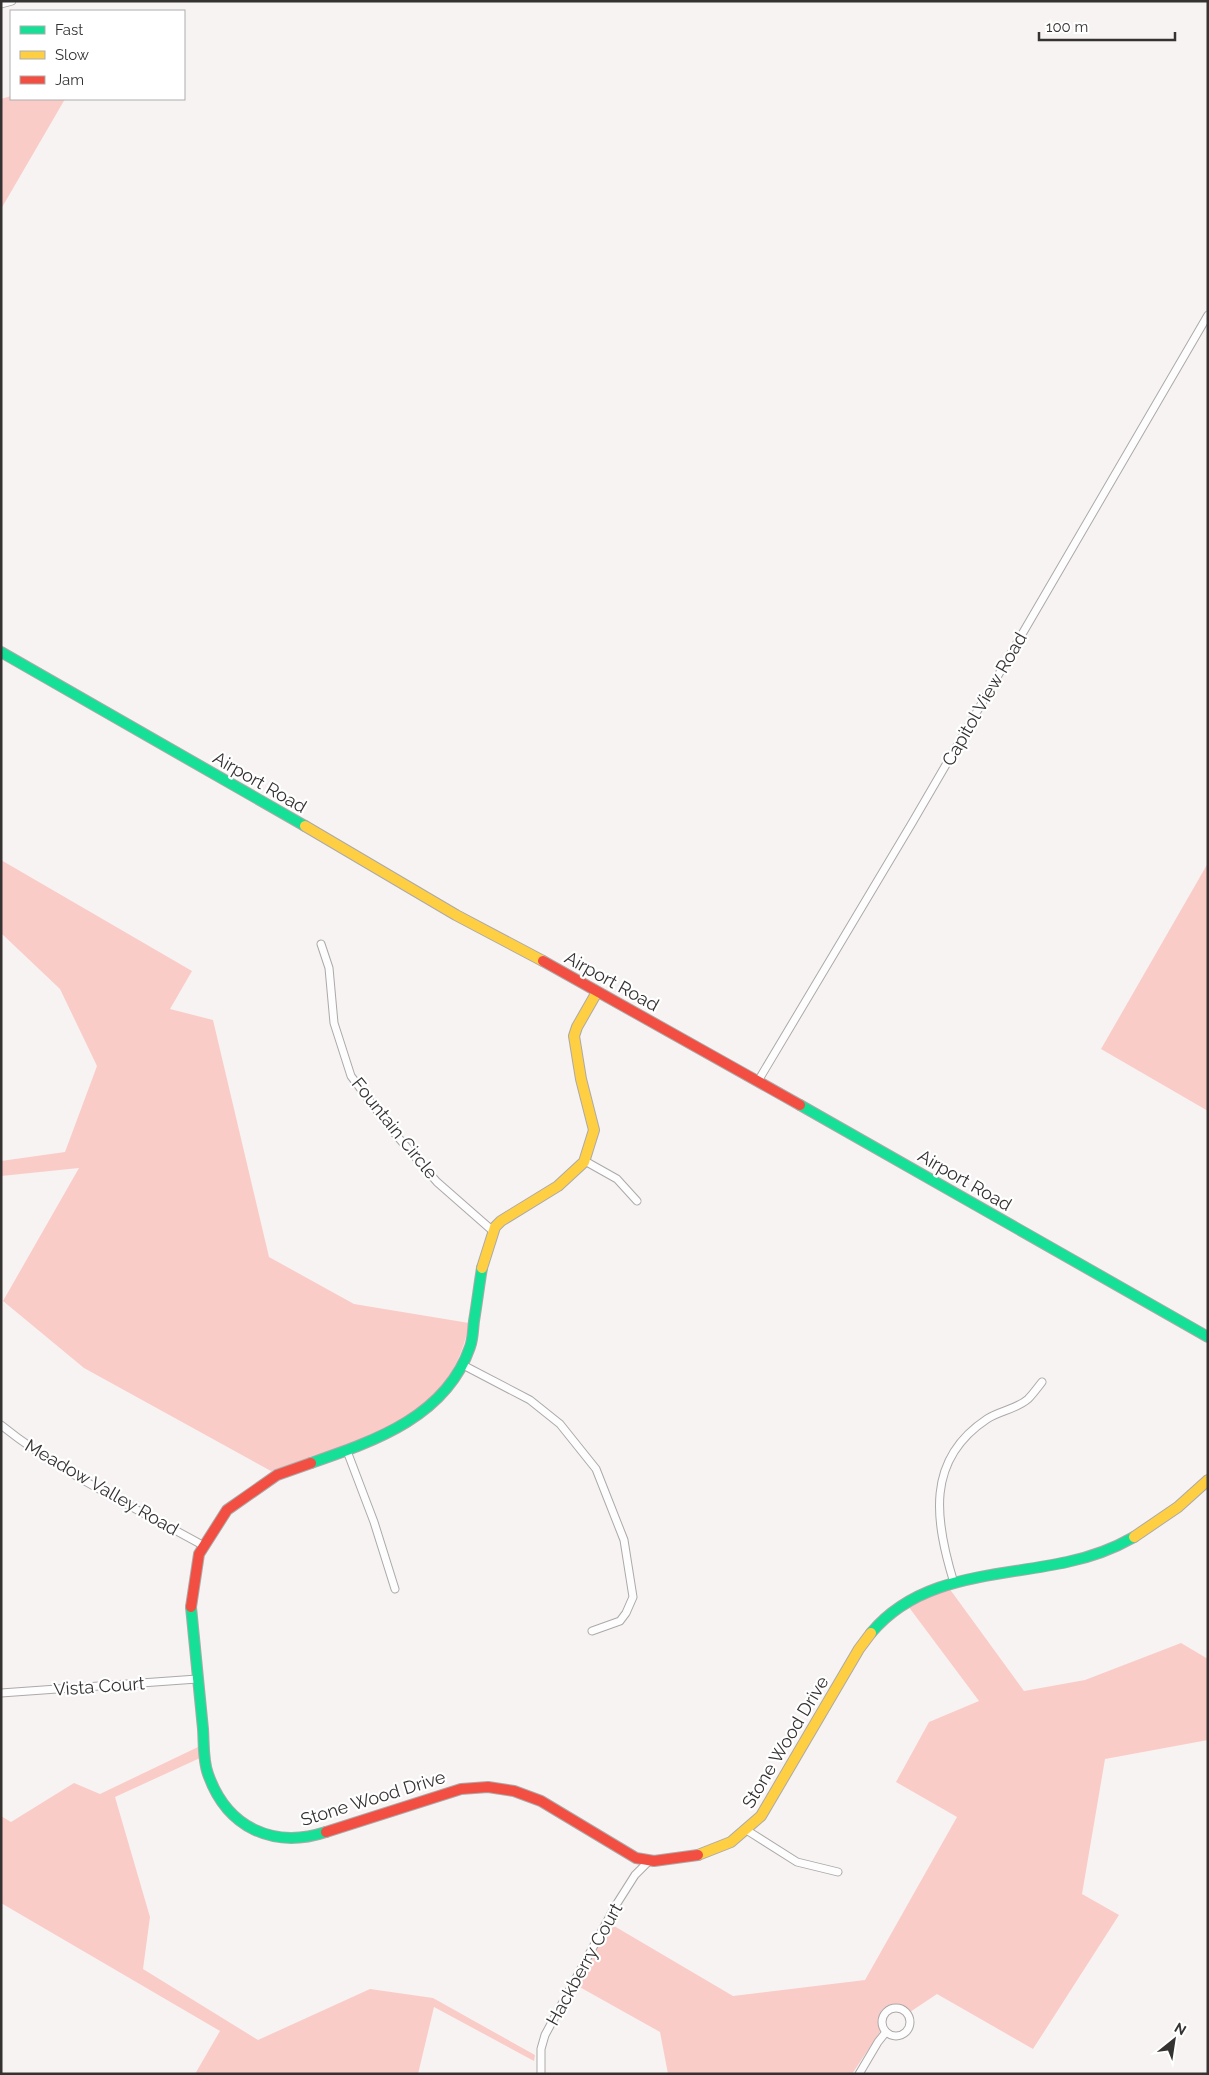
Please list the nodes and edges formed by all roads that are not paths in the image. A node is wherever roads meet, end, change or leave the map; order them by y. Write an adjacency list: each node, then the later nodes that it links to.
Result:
1 (12, 1): 2 (street)
2 (1, 4)
3 (1208, 315): 7 (street, Capitol View Road)
4 (1, 652): 6 (street, Airport Road)
5 (321, 944): 10 (street, Fountain Circle)
6 (597, 992): 7 (street, Airport Road); 8 (street, Stone Wood Drive)
7 (758, 1082): 11 (street, Airport Road)
8 (584, 1161): 9 (street); 10 (street, Stone Wood Drive)
9 (638, 1201)
10 (494, 1232): 12 (street, Stone Wood Drive)
11 (1208, 1337)
12 (463, 1365): 15 (street, Stone Wood Drive); 20 (street)
13 (1042, 1382): 18 (street)
14 (1, 1425): 17 (street, Meadow Valley Road)
15 (347, 1451): 17 (street, Stone Wood Drive); 19 (street)
16 (1208, 1480): 18 (street, Stone Wood Drive)
17 (204, 1546): 21 (street, Stone Wood Drive)
18 (954, 1583): 23 (street, Stone Wood Drive)
19 (395, 1589)
20 (592, 1631)
21 (197, 1679): 22 (street, Vista Court); 24 (street, Stone Wood Drive)
22 (1, 1693)
23 (748, 1831): 24 (street, Stone Wood Drive); 25 (street)
24 (648, 1862): 27 (street, Hackberry Court)
25 (838, 1872)
26 (886, 2032): 26 (street); 28 (street)
27 (541, 2074)
28 (859, 2074)

